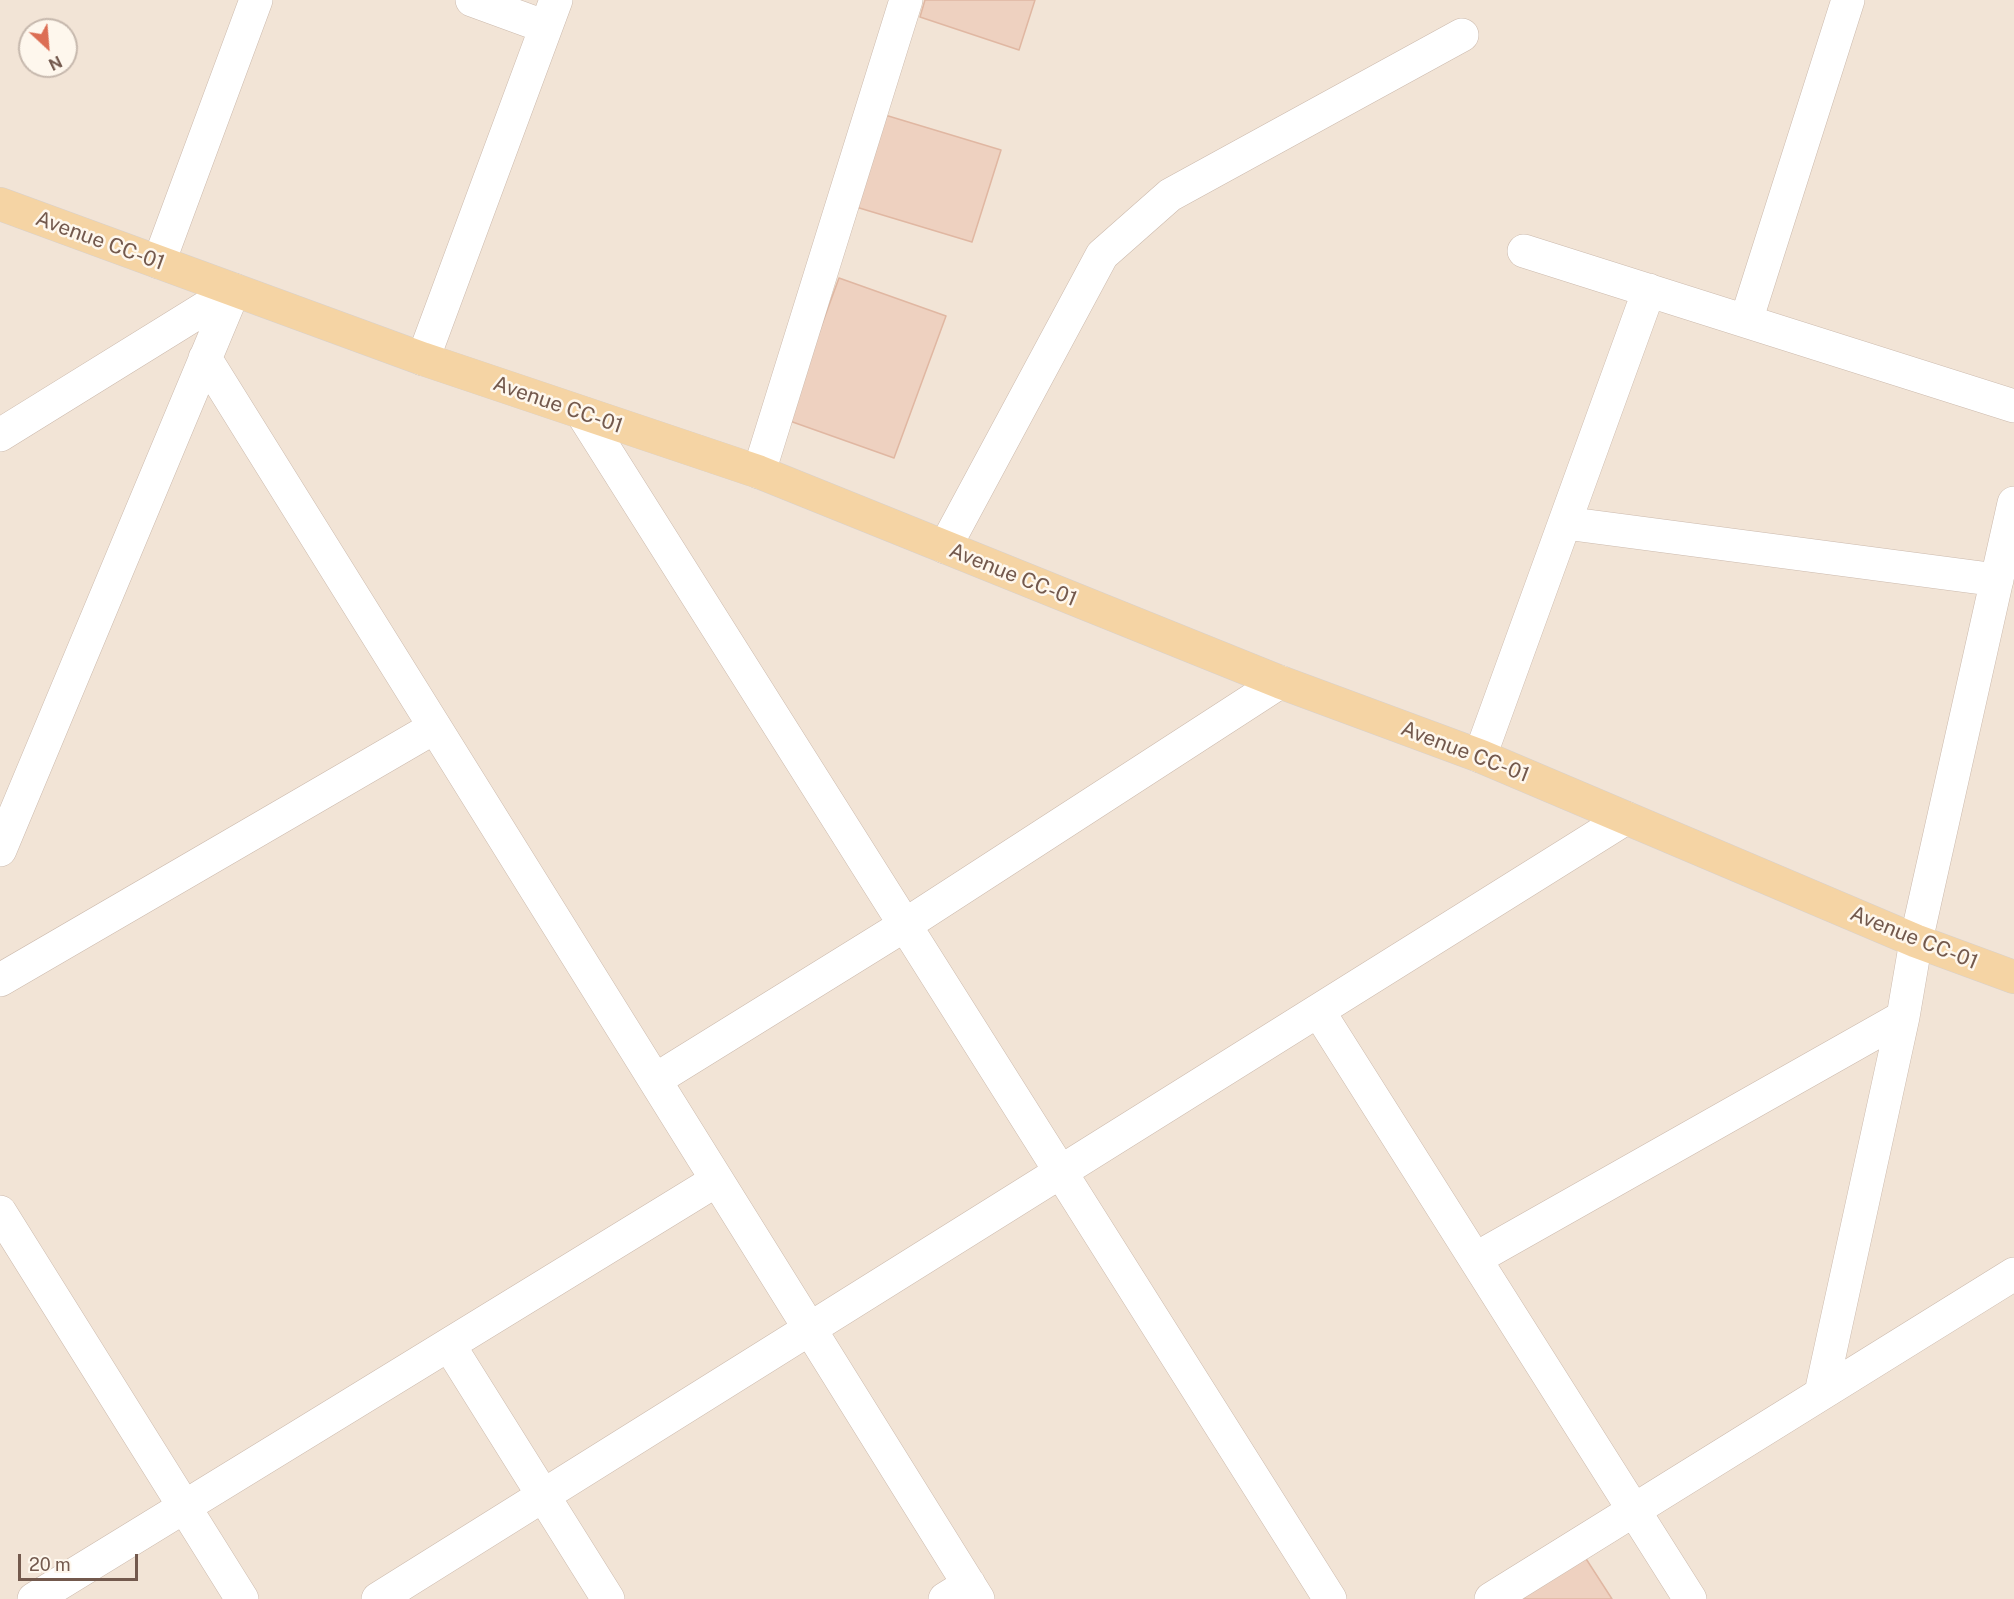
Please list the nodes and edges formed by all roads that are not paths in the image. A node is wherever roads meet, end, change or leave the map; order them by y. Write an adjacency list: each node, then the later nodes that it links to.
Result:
1 (256, 0): 9 (street)
2 (472, 0): 5 (street)
3 (906, 0): 18 (street)
4 (1848, 0): 12 (street)
5 (551, 13): 14 (street)
6 (1462, 35): 21 (street)
7 (0, 204): 9 (main road, Avenue CC-01)
8 (1524, 250): 11 (street)
9 (159, 262): 10 (main road, Avenue CC-01)
10 (234, 290): 13 (street); 14 (main road, Avenue CC-01); 17 (street)
11 (1649, 290): 12 (street); 20 (street)
12 (1746, 321): 15 (street)
13 (206, 358): 24 (street); 27 (street)
14 (423, 359): 16 (main road, Avenue CC-01)
15 (2014, 406)
16 (582, 413): 18 (main road, Avenue CC-01); 28 (street)
17 (0, 435)
18 (759, 472): 21 (main road, Avenue CC-01)
19 (2014, 503): 22 (street)
20 (1565, 523): 22 (street); 25 (street)
21 (945, 547): 23 (main road, Avenue CC-01)
22 (1997, 580): 29 (street)
23 (1280, 682): 25 (main road, Avenue CC-01); 28 (street)
24 (435, 727): 31 (street); 34 (street)
25 (1479, 756): 26 (main road, Avenue CC-01)
26 (1626, 819): 29 (main road, Avenue CC-01); 32 (street)
27 (0, 850)
28 (905, 925): 34 (street); 35 (street)
29 (1916, 941): 30 (main road, Avenue CC-01); 33 (street)
30 (2014, 977)
31 (0, 980)
32 (1319, 1012): 35 (street); 38 (street)
33 (1903, 1017): 38 (street); 42 (street)
34 (655, 1080): 36 (street)
35 (1061, 1173): 40 (street); 51 (street)
36 (717, 1180): 40 (street); 41 (street)
37 (0, 1212): 44 (street)
38 (1475, 1259): 45 (street)
39 (2014, 1274): 42 (street)
40 (810, 1329): 43 (street); 46 (street)
41 (449, 1346): 43 (street); 44 (street)
42 (1821, 1392): 45 (street)
43 (543, 1496): 49 (street); 50 (street)
44 (184, 1507): 47 (street); 48 (street)
45 (1634, 1510): 52 (street); 53 (street)
46 (964, 1594)
47 (33, 1599)
48 (242, 1599)
49 (378, 1599)
50 (608, 1599)
51 (1330, 1599)
52 (1491, 1599)
53 (1690, 1599)

